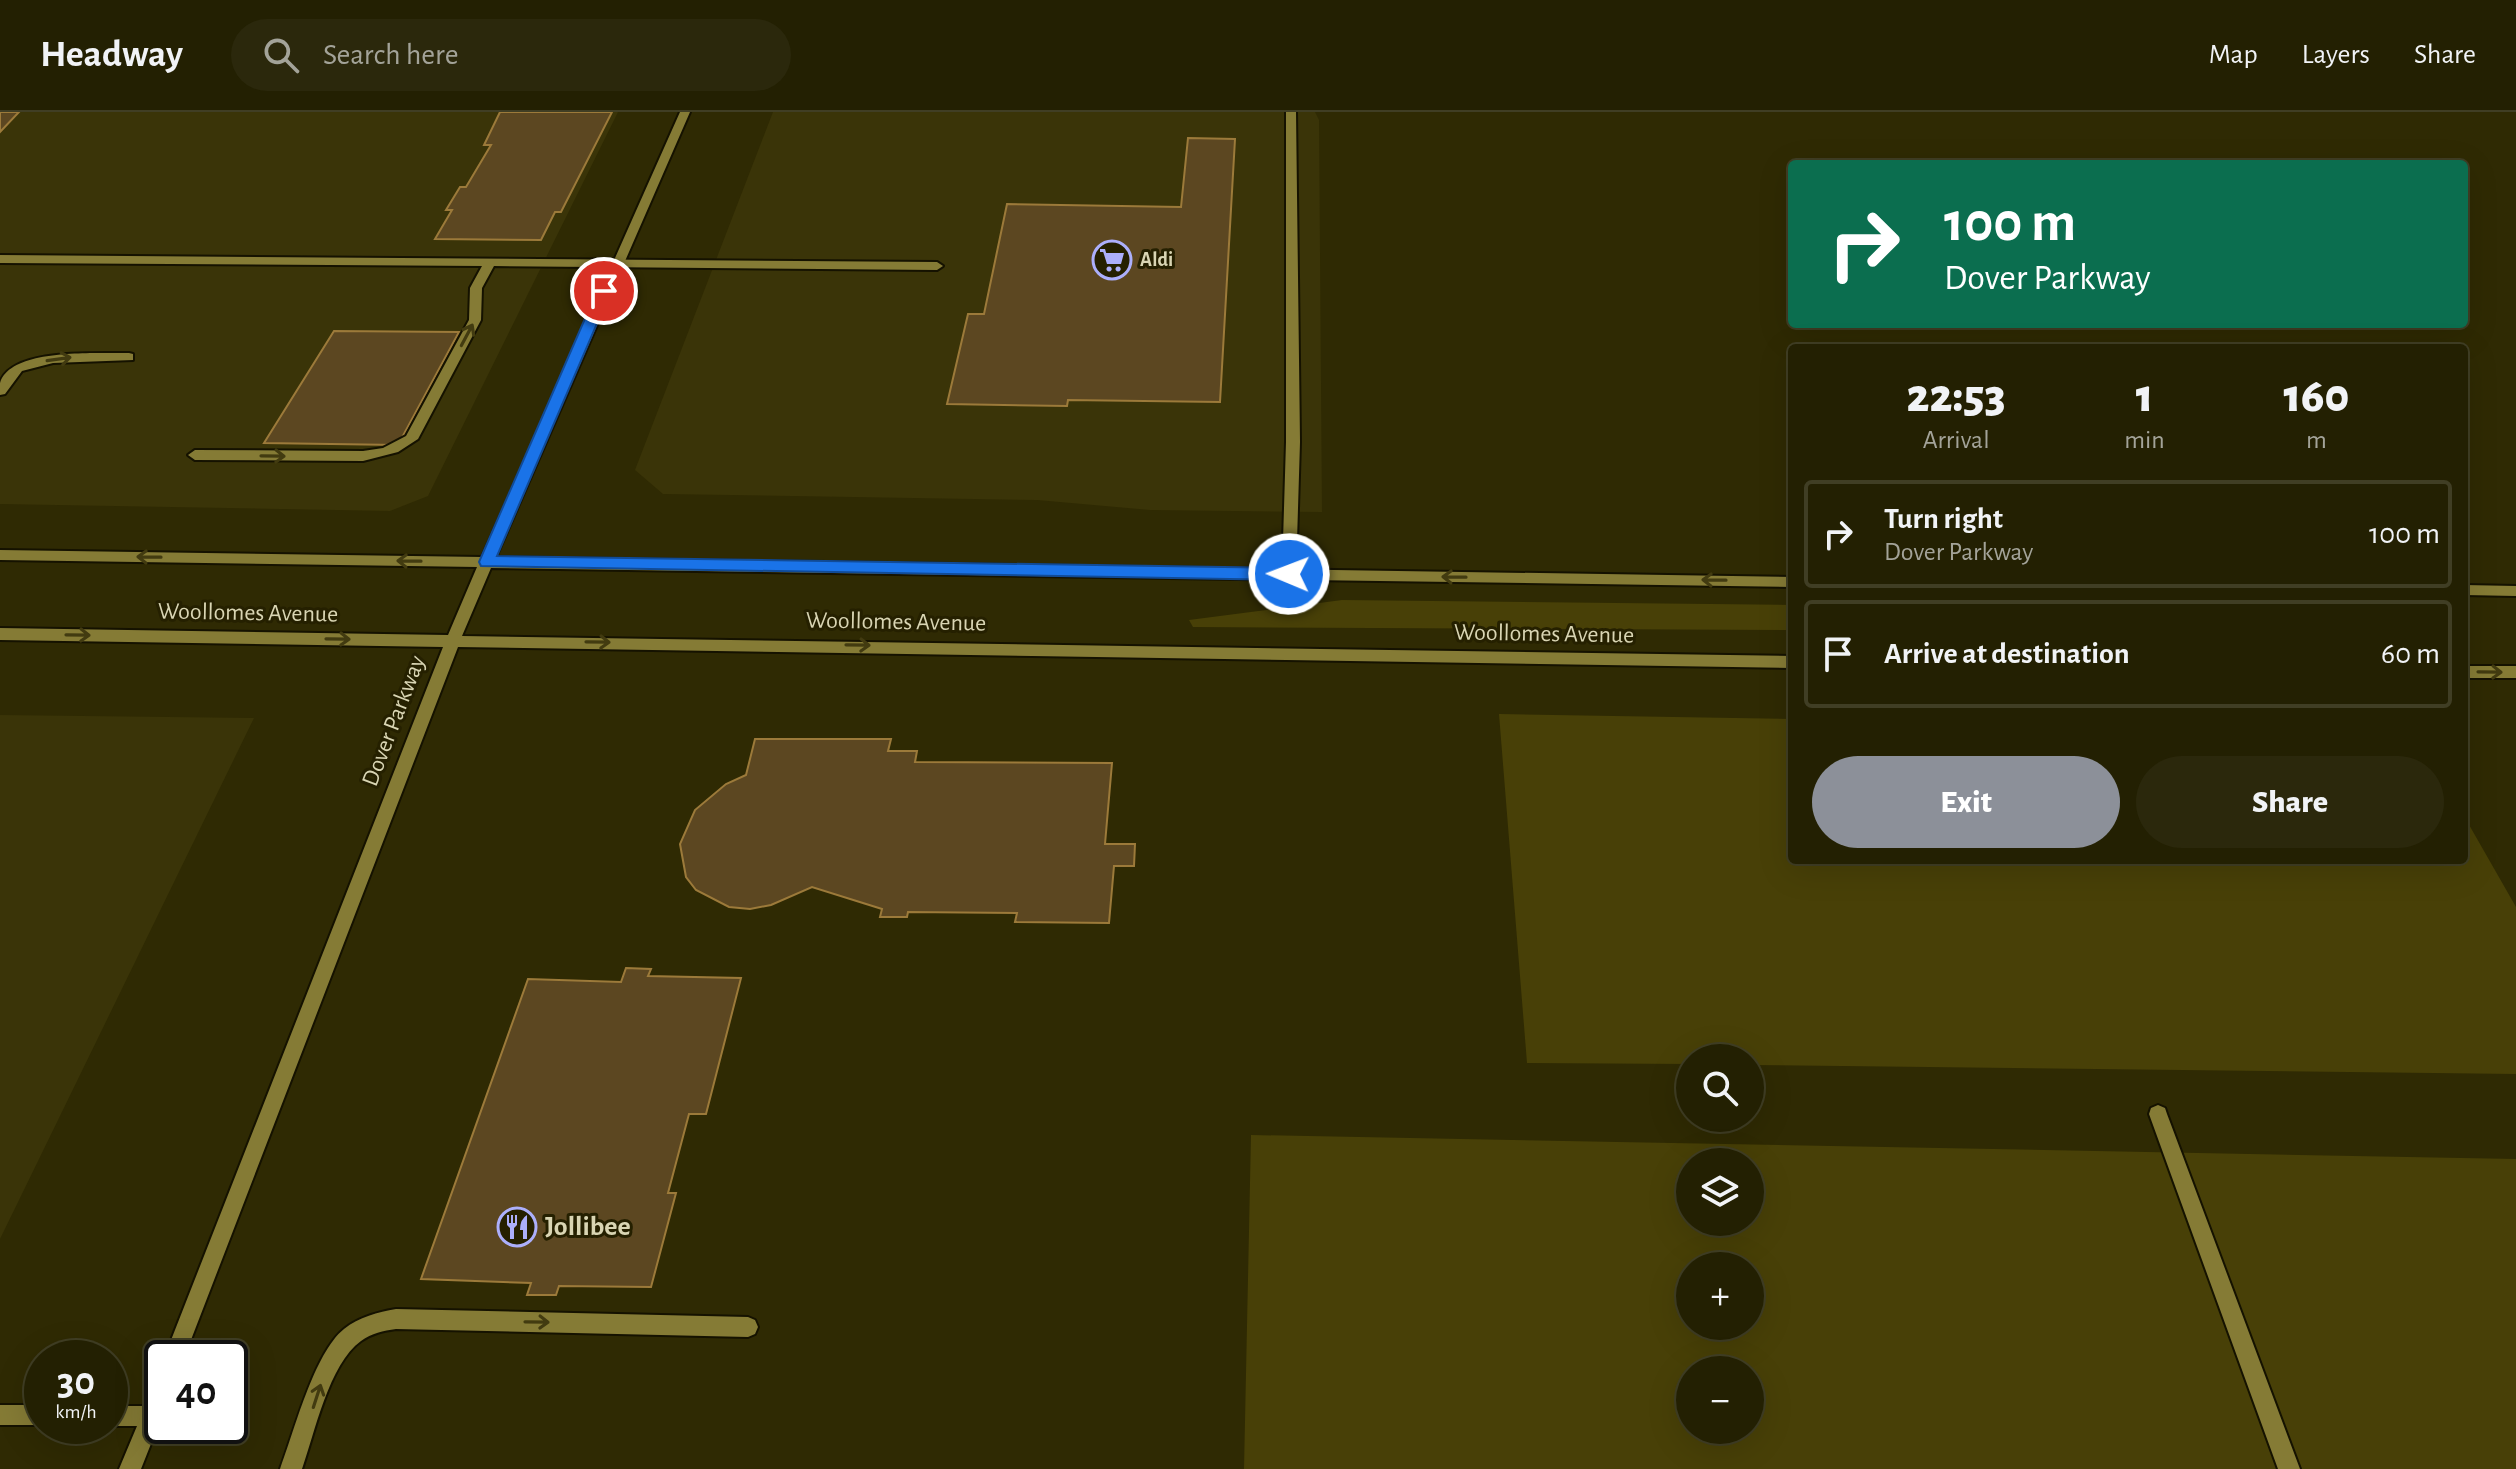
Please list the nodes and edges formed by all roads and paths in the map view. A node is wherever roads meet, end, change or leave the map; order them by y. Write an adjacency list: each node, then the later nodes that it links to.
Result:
1 (685, 112): 5 (street, Dover Parkway)
2 (1291, 112): 12 (street)
3 (0, 259): 4 (street)
4 (490, 263): 5 (street); 9 (street, one-way to 4)
5 (616, 264): 6 (street); 11 (street, Dover Parkway)
6 (937, 266)
7 (129, 357): 8 (street, one-way to 7)
8 (0, 391)
9 (195, 455)
10 (0, 555): 11 (street, one-way to 10)
11 (487, 562): 12 (street); 17 (street, Dover Parkway)
12 (1289, 574): 13 (street, one-way to 12)
13 (1788, 582)
14 (2468, 590): 15 (street)
15 (2516, 591)
16 (0, 634): 17 (street, Woollomes Avenue, one-way to 17)
17 (453, 640): 18 (street, Woollomes Avenue, one-way to 18); 23 (street, Dover Parkway)
18 (1788, 662)
19 (2468, 672): 20 (street, one-way to 20)
20 (2516, 672)
21 (2158, 1114): 29 (street)
22 (748, 1327): 28 (street, one-way to 22)
23 (181, 1340)
24 (0, 1415): 25 (street)
25 (24, 1415)
26 (144, 1435): 27 (street)
27 (130, 1469)
28 (291, 1469)
29 (2289, 1469)

